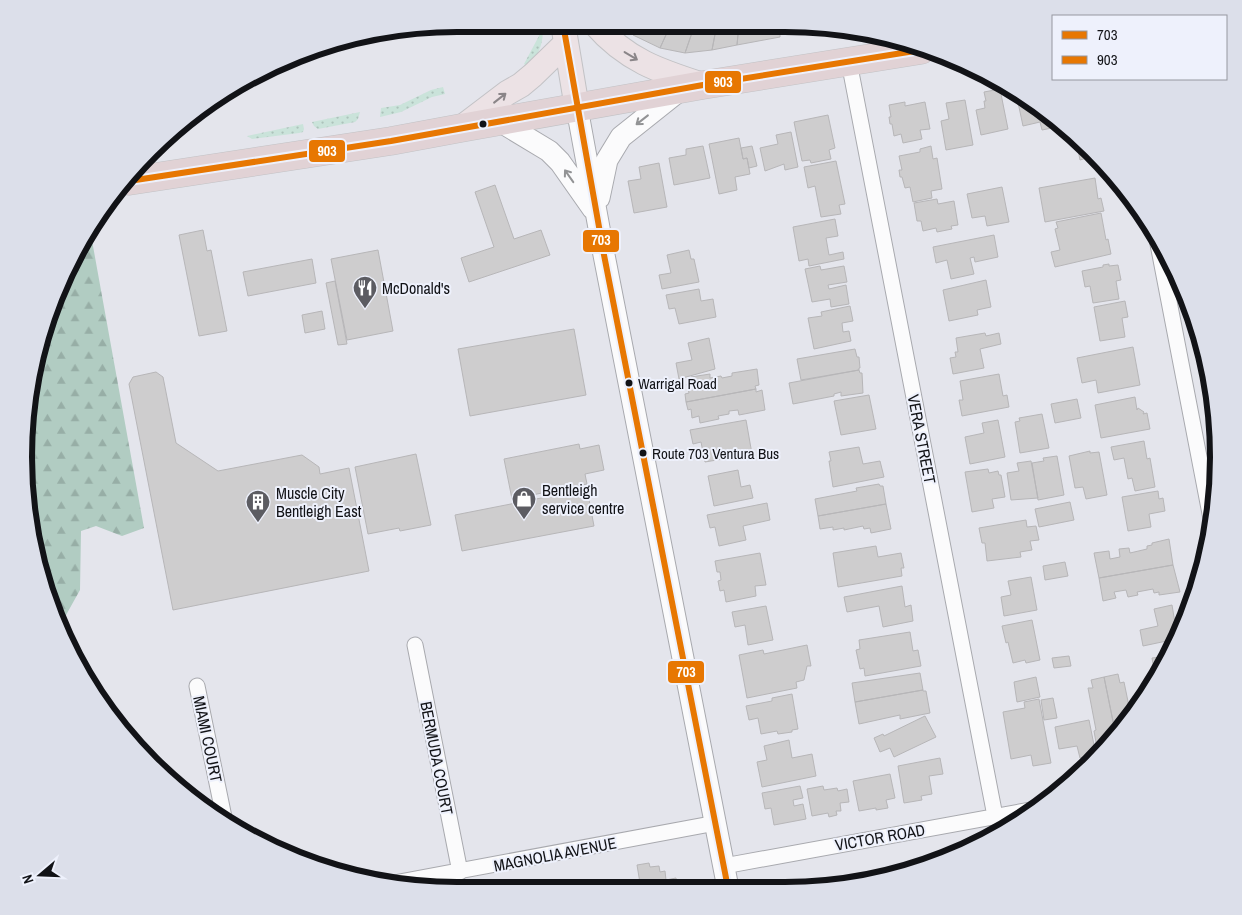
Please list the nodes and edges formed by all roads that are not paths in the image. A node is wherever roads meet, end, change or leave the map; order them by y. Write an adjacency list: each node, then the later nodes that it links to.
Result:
1 (602, 32): 5 (main road, one-way to 5)
2 (564, 33): 6 (main road); 8 (main road, one-way to 2)
3 (910, 52): 4 (highway)
4 (848, 62): 5 (highway); 17 (street, VERA STREET)
5 (692, 87): 6 (highway); 10 (main road, one-way to 10)
6 (577, 108): 7 (highway); 10 (main road)
7 (501, 122): 8 (highway); 10 (main road, one-way to 7)
8 (461, 128): 9 (highway)
9 (136, 180)
10 (597, 216): 18 (main road)
11 (1161, 261): 12 (street)
12 (1207, 500)
13 (415, 645): 20 (street, BERMUDA COURT)
14 (197, 686): 15 (street, MIAMI COURT)
15 (222, 812)
16 (1020, 812): 17 (street, VICTOR ROAD)
17 (995, 816): 19 (street, VICTOR ROAD)
18 (716, 823): 19 (main road); 20 (street, MAGNOLIA AVENUE)
19 (724, 866): 22 (main road)
20 (460, 872): 21 (street, MAGNOLIA AVENUE)
21 (414, 880)
22 (727, 882)

